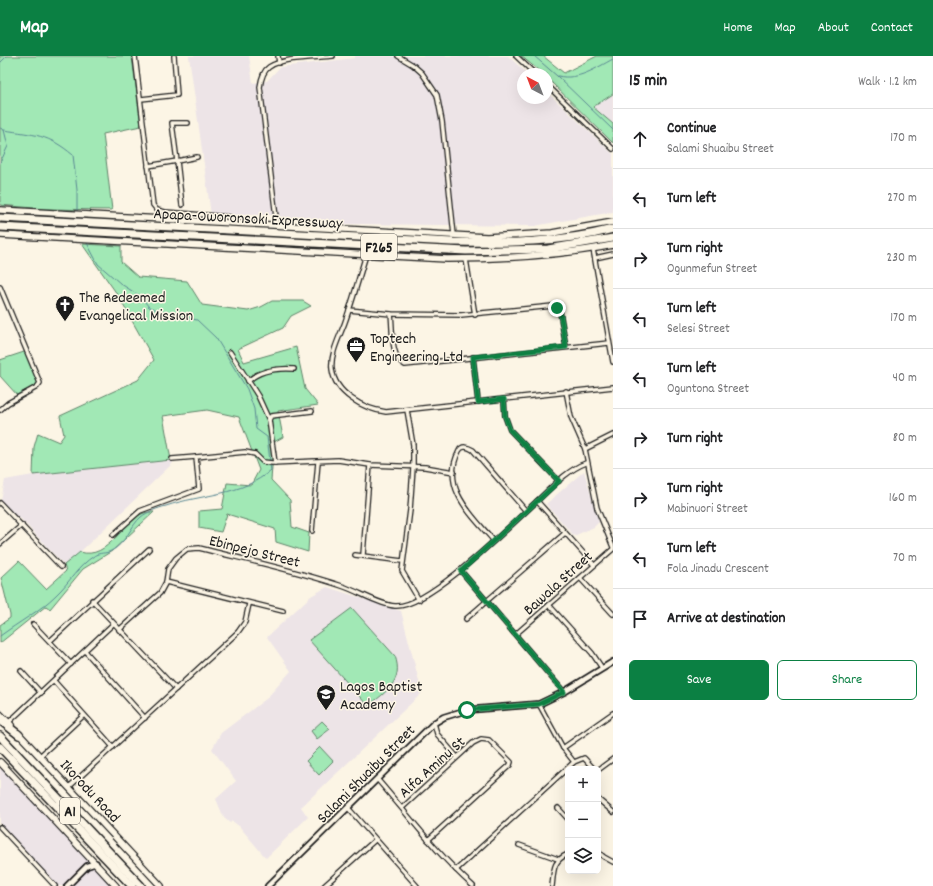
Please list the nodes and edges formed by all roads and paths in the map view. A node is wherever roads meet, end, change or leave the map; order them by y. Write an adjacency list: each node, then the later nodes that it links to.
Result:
1 (135, 56): 10 (street)
2 (174, 56): 10 (street)
3 (278, 56): 7 (street)
4 (333, 56): 7 (street)
5 (398, 56): 25 (street)
6 (516, 56): 8 (street)
7 (279, 63): 22 (street)
8 (529, 68)
9 (553, 91): 12 (street)
10 (141, 99): 15 (street)
11 (188, 123): 14 (street)
12 (613, 149)
13 (197, 157): 14 (street)
14 (177, 161): 15 (street); 16 (street)
15 (148, 166): 21 (street)
16 (182, 205)
17 (0, 210): 19 (main road)
18 (0, 218): 19 (highway, Apapa-Oworonsoki Expressway / F265)
19 (147, 222): 21 (main road); 24 (highway, Apapa-Oworonsoki Expressway / F265)
20 (613, 222): 25 (main road)
21 (237, 223): 22 (main road)
22 (277, 225): 25 (main road)
23 (0, 227): 27 (highway, Apapa-Oworonsoki Expressway / F265)
24 (613, 229)
25 (454, 234)
26 (0, 235): 31 (main road, Apapa-Oworonsoki Expressway)
27 (613, 238)
28 (613, 245): 29 (main road, Apapa-Oworonsoki Expressway)
29 (593, 249): 32 (street); 33 (main road, Apapa-Oworonsoki Expressway)
30 (613, 254): 32 (street)
31 (366, 255): 33 (main road, Apapa-Oworonsoki Expressway); 35 (street)
32 (595, 258): 38 (street)
33 (466, 259): 37 (street)
34 (0, 287): 49 (street)
35 (349, 310): 36 (street); 50 (street)
36 (391, 314): 37 (street); 41 (street)
37 (475, 315): 39 (street)
38 (610, 343): 39 (street); 42 (street)
39 (566, 347): 41 (street)
40 (230, 352): 44 (street)
41 (473, 357): 48 (street)
42 (613, 362)
43 (294, 369): 44 (street)
44 (248, 381): 52 (street)
45 (613, 387): 46 (street)
46 (566, 391): 47 (street); 54 (street)
47 (504, 399): 48 (street); 63 (street)
48 (478, 402): 50 (street)
49 (0, 410)
50 (406, 410): 61 (street)
51 (312, 411): 52 (street)
52 (268, 420): 58 (street)
53 (613, 435): 54 (street)
54 (585, 449): 59 (street)
55 (196, 457): 56 (street); 58 (street); 70 (street)
56 (172, 459)
57 (318, 462): 58 (street); 60 (street); 68 (street)
58 (274, 463)
59 (586, 463): 63 (street, Ebinpejo Street); 73 (street)
60 (370, 465): 61 (street); 76 (street)
61 (413, 468): 62 (street); 77 (street)
62 (454, 472): 66 (street); 71 (street)
63 (559, 481): 64 (street, Ebinpejo Street)
64 (537, 501): 66 (street, Ebinpejo Street); 69 (street)
65 (0, 503): 67 (street)
66 (526, 511): 71 (street, Ebinpejo Street)
67 (22, 525): 72 (street); 79 (street)
68 (312, 531)
69 (565, 533): 78 (street); 85 (street)
70 (113, 535)
71 (493, 540): 80 (street, Ebinpejo Street)
72 (0, 544)
73 (613, 548): 78 (street, Bawala Street)
74 (149, 549): 83 (street)
75 (354, 555): 76 (street)
76 (363, 556): 77 (street)
77 (402, 561): 84 (street)
78 (594, 565): 81 (street, Bawala Street)
79 (61, 567)
80 (461, 571): 84 (street, Ebinpejo Street); 85 (street)
81 (580, 578): 87 (street, Bawala Street); 89 (street)
82 (166, 582): 84 (street, Ebinpejo Street); 86 (street); 93 (street, Ebinpejo Street)
83 (92, 600): 92 (street); 95 (street)
84 (419, 600)
85 (488, 602): 90 (street); 94 (street)
86 (249, 604): 88 (street); 102 (street)
87 (549, 606): 94 (street, Bawala Street); 99 (street)
88 (283, 611)
89 (613, 614)
90 (466, 619)
91 (33, 624): 95 (street)
92 (113, 624): 93 (street); 96 (street)
93 (119, 630): 102 (street)
94 (516, 634): 103 (street)
95 (50, 641): 98 (street)
96 (85, 651): 98 (street); 109 (street)
97 (613, 662): 99 (street, Salami Shuaibu Street)
98 (71, 664): 101 (street)
99 (602, 668): 103 (street, Salami Shuaibu Street)
100 (21, 671): 104 (street)
101 (54, 681): 104 (street); 108 (street)
102 (176, 689): 109 (street)
103 (564, 692): 105 (street, Salami Shuaibu Street)
104 (41, 693): 111 (street)
105 (539, 704): 112 (street, Salami Shuaibu Street); 117 (street)
106 (613, 713): 117 (street)
107 (0, 714): 111 (main road, Ikorodu Road)
108 (83, 716): 116 (street); 118 (street)
109 (145, 718): 116 (street)
110 (0, 720): 113 (highway)
111 (8, 723): 113 (main road, Ikorodu Road)
112 (434, 723): 119 (street); 125 (street, Salami Shuaibu Street)
113 (19, 735): 118 (main road, Ikorodu Road)
114 (0, 736): 149 (highway, Ikorodu Road / A1)
115 (0, 747): 148 (highway, A1)
116 (113, 747): 126 (street)
117 (563, 748): 122 (street)
118 (40, 756): 126 (main road, Ikorodu Road)
119 (457, 757): 128 (street, Alfa Aminu St); 135 (street, Alfa Aminu St)
120 (613, 759): 124 (street)
121 (0, 762): 138 (main road)
122 (574, 762): 123 (street); 144 (street)
123 (591, 766)
124 (601, 768)
125 (377, 779): 128 (street); 130 (street, Salami Shuaibu Street)
126 (69, 787): 150 (main road, Ikorodu Road)
127 (601, 802): 131 (street)
128 (402, 808): 135 (street)
129 (558, 808): 132 (street)
130 (349, 809): 134 (street); 151 (street, Salami Shuaibu Street)
131 (613, 812)
132 (565, 816)
133 (0, 828): 145 (street)
134 (376, 840): 152 (street); 153 (street)
135 (428, 840): 144 (street)
136 (519, 845): 140 (street)
137 (601, 855): 141 (street)
138 (89, 856): 142 (main road); 143 (street)
139 (565, 856): 140 (street)
140 (558, 859): 155 (street)
141 (613, 862)
142 (96, 863): 143 (street); 147 (main road)
143 (87, 866): 146 (street)
144 (456, 870): 154 (street)
145 (55, 886)
146 (67, 886)
147 (116, 886)
148 (132, 886)
149 (141, 886)
150 (161, 886)
151 (268, 886)
152 (324, 886)
153 (417, 886)
154 (473, 886)
155 (552, 886)

